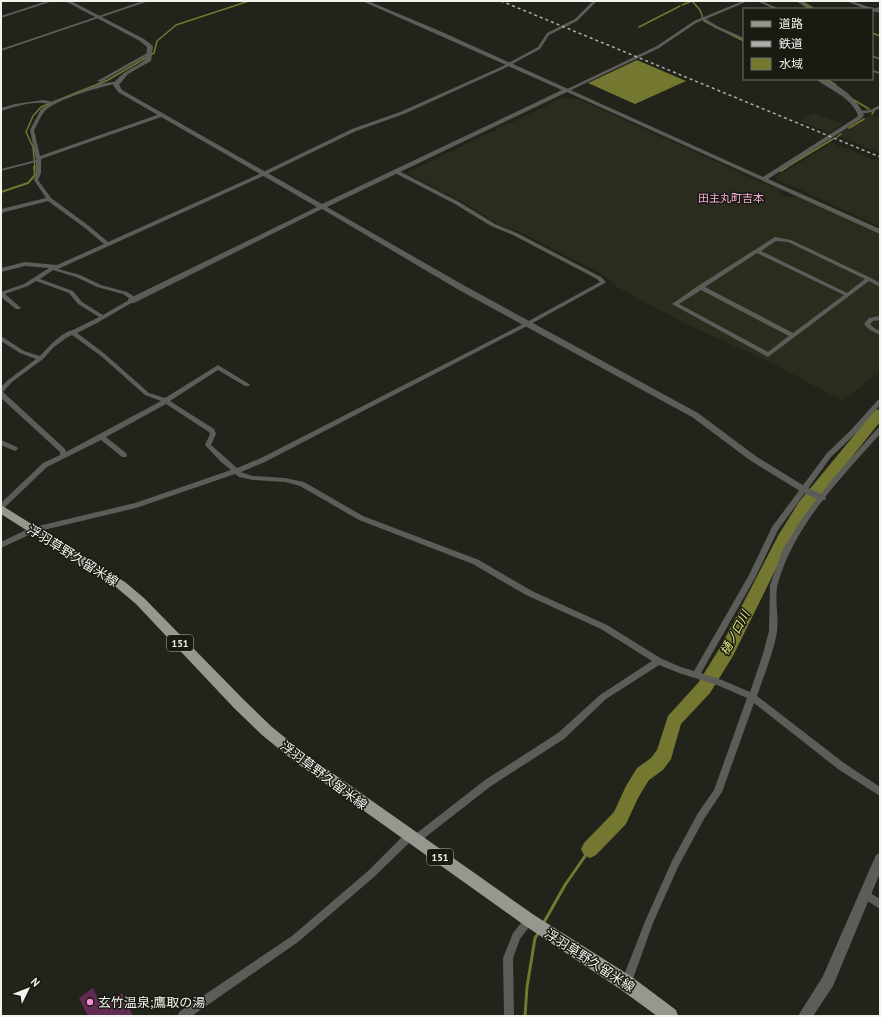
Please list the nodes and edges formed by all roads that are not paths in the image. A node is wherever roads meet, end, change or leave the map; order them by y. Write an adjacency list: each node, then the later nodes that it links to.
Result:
1 (51, 1): 13 (street)
2 (67, 1): 14 (street)
3 (147, 1): 14 (street)
4 (364, 1): 19 (street)
5 (595, 1): 19 (street)
6 (746, 1): 15 (street)
7 (759, 1): 10 (street)
8 (798, 1): 11 (street)
9 (849, 1): 12 (street)
10 (775, 8)
11 (808, 8)
12 (867, 8)
13 (1, 17)
14 (99, 17): 17 (street); 18 (street)
15 (702, 19): 16 (street); 22 (street)
16 (743, 39)
17 (1, 50)
18 (150, 55): 21 (street); 23 (street)
19 (510, 64): 22 (street); 31 (street)
20 (821, 80): 26 (street)
21 (117, 82): 23 (street); 27 (street)
22 (567, 90): 30 (street); 32 (street)
23 (50, 102): 25 (street); 28 (street)
24 (880, 106): 26 (street)
25 (1, 110)
26 (860, 112): 32 (street)
27 (162, 115): 28 (street); 31 (street)
28 (39, 160): 29 (street); 33 (street)
29 (1, 170)
30 (395, 171): 34 (street); 51 (street)
31 (264, 173): 34 (street); 37 (street)
32 (764, 179): 36 (street)
33 (49, 199): 35 (street); 37 (street)
34 (324, 207): 47 (street); 51 (street)
35 (1, 211)
36 (880, 232)
37 (107, 244): 39 (street)
38 (757, 251): 42 (street); 44 (street); 46 (street)
39 (54, 268): 40 (street); 41 (street); 47 (street)
40 (1, 270)
41 (35, 279): 45 (street); 49 (street)
42 (869, 279): 43 (street); 46 (street)
43 (880, 285)
44 (700, 287): 54 (street); 54 (street)
45 (1, 294): 48 (street)
46 (848, 295): 54 (street)
47 (133, 300): 49 (street)
48 (18, 308)
49 (102, 318): 52 (street)
50 (880, 318): 53 (street)
51 (527, 324): 68 (street); 69 (street)
52 (72, 332): 56 (street); 61 (street)
53 (880, 333)
54 (793, 336)
55 (1, 338): 56 (street)
56 (41, 358): 58 (street)
57 (247, 385): 61 (street)
58 (1, 390)
59 (1, 394): 67 (street)
60 (880, 401): 69 (street)
61 (166, 402): 63 (street); 68 (street)
62 (880, 430): 70 (street)
63 (102, 437): 66 (street); 67 (street)
64 (1, 442): 65 (street)
65 (15, 449)
66 (124, 455)
67 (63, 456): 71 (street)
68 (236, 471): 72 (street); 74 (street)
69 (805, 490): 70 (street); 75 (street)
70 (820, 497): 76 (street)
71 (1, 508): 72 (main road, 浮羽草野久留米線 / 151)
72 (33, 530): 73 (street); 78 (main road, 浮羽草野久留米線 / 151)
73 (1, 545)
74 (659, 661): 75 (street); 78 (street)
75 (699, 676): 76 (street)
76 (751, 696): 77 (street); 83 (street)
77 (880, 792)
78 (412, 838): 82 (main road, 浮羽草野久留米線 / 151); 84 (street)
79 (880, 860): 80 (street)
80 (864, 894): 81 (street); 87 (street)
81 (880, 904)
82 (531, 921): 83 (main road, 浮羽草野久留米線 / 151); 85 (street)
83 (626, 983): 86 (main road, 浮羽草野久留米線 / 151)
84 (183, 1016)
85 (509, 1016)
86 (670, 1016)
87 (805, 1016)

